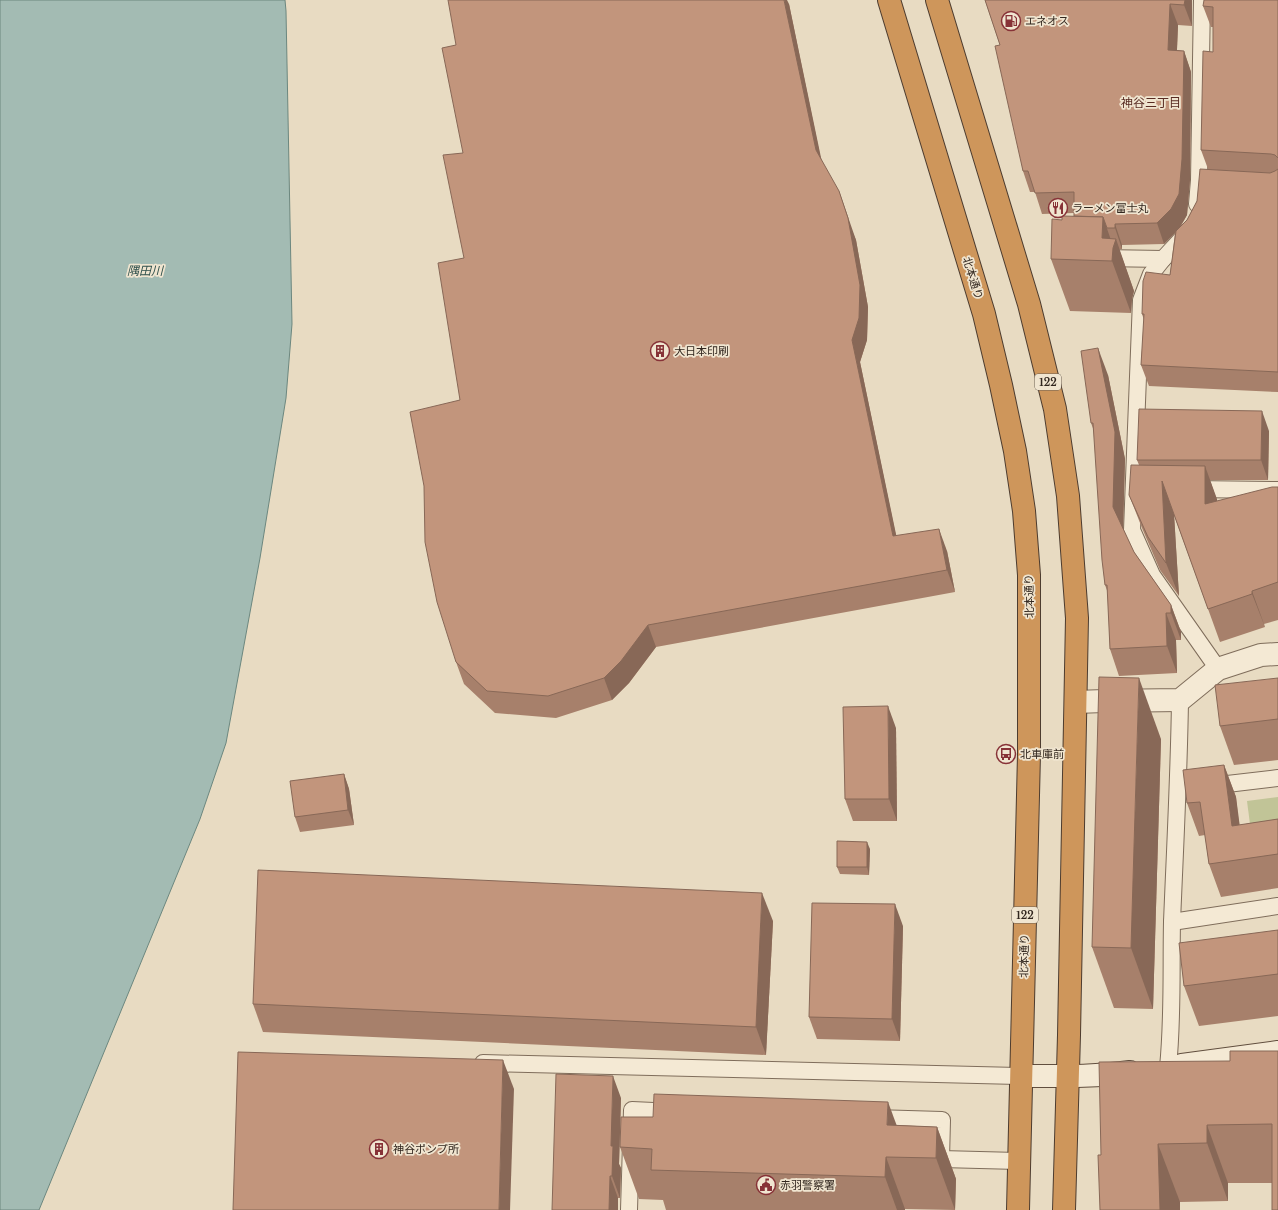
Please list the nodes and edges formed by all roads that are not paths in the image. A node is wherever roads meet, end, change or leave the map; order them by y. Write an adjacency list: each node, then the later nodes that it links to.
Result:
1 (889, 0): 19 (highway, 北本通り / 122)
2 (937, 0): 11 (highway, 122)
3 (1202, 0): 5 (lane)
4 (1088, 258): 5 (lane)
5 (1163, 259): 9 (lane)
6 (1179, 489): 7 (lane)
7 (1278, 490)
8 (1278, 654): 9 (street)
9 (1218, 669): 10 (street)
10 (1180, 700): 11 (street); 13 (lane)
11 (1076, 702): 20 (highway, 122)
12 (1278, 778): 13 (lane)
13 (1178, 789): 15 (lane)
14 (1278, 906): 15 (lane)
15 (1172, 922): 18 (lane)
16 (1278, 1052): 18 (street)
17 (468, 1063): 19 (lane)
18 (1168, 1067): 20 (street)
19 (1021, 1076): 20 (street); 23 (highway, 北本通り / 122)
20 (1068, 1076): 26 (highway, 122)
21 (688, 1112): 24 (lane)
22 (862, 1118): 23 (lane)
23 (1019, 1161): 25 (highway, 北本通り / 122)
24 (629, 1210)
25 (1018, 1210)
26 (1064, 1210)

